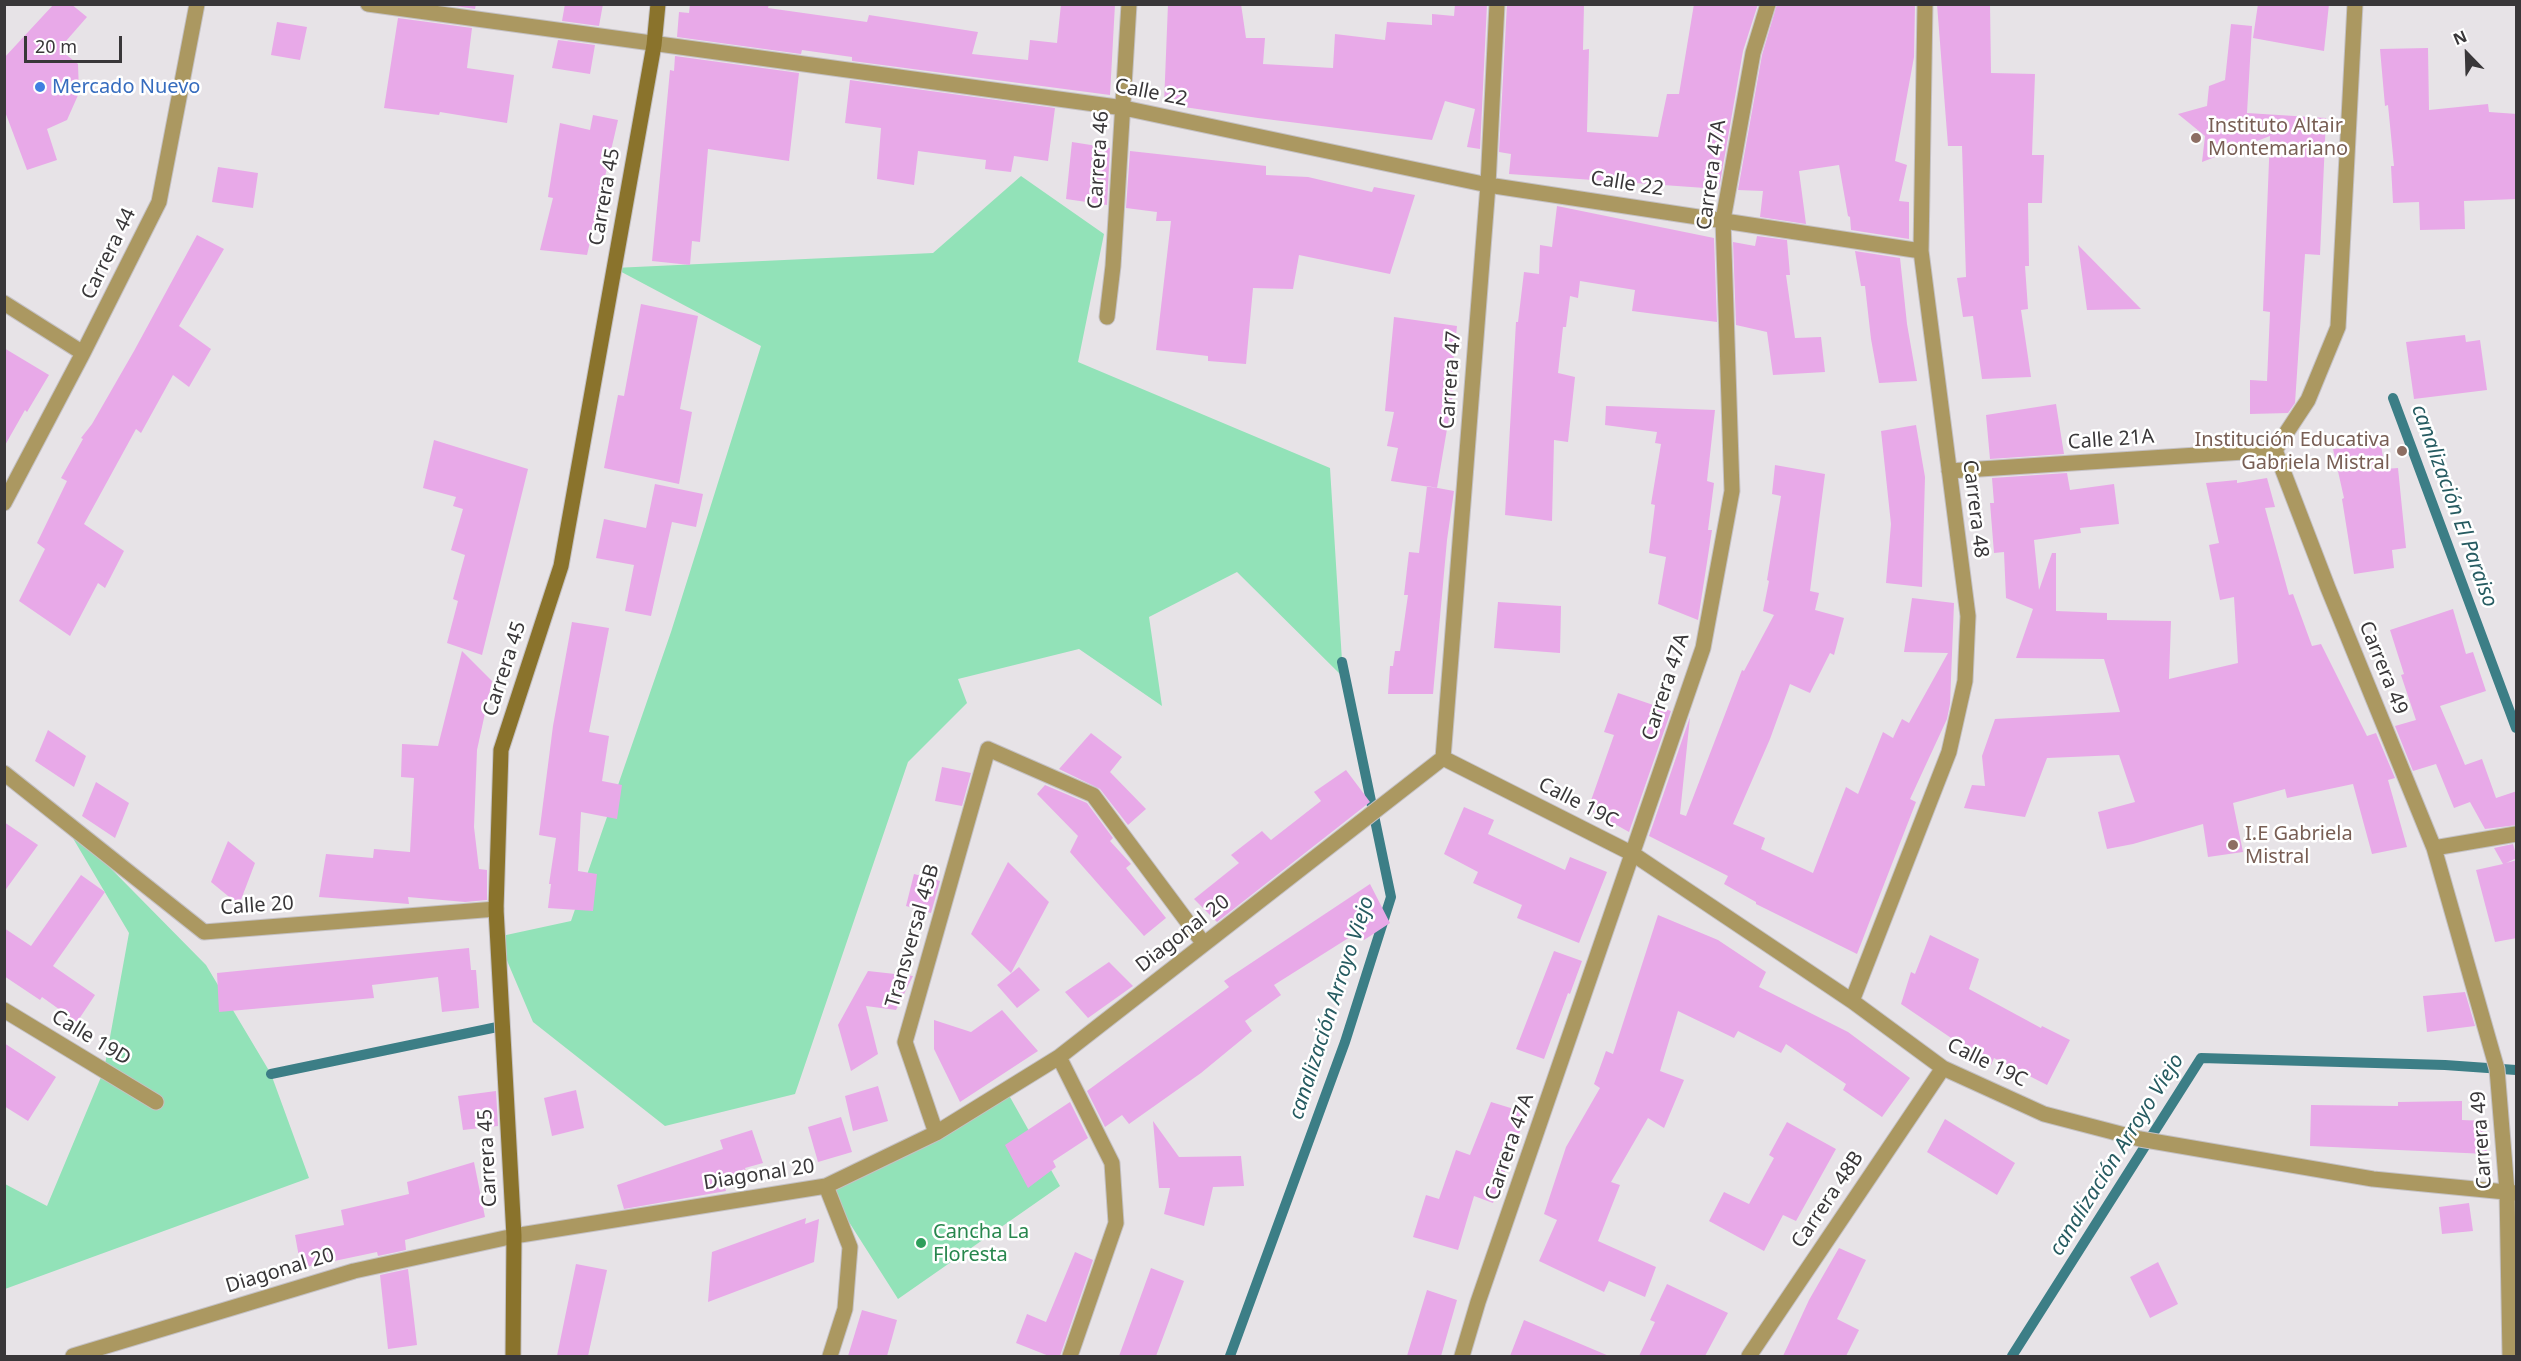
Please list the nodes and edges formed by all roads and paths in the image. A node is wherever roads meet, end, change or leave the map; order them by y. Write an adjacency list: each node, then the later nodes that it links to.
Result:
1 (198, 4): 16 (street, Carrera 44)
2 (368, 4): 9 (street, Calle 22)
3 (658, 4): 9 (street, Carrera 45)
4 (1129, 4): 10 (street, Carrera 46)
5 (1497, 4): 11 (street, Carrera 47)
6 (1768, 4): 12 (street, Carrera 47A)
7 (1924, 4): 13 (street, Carrera 48)
8 (2355, 4): 17 (street)
9 (654, 45): 10 (street, Calle 22); 25 (street, Carrera 45)
10 (1124, 108): 11 (street, Calle 22); 15 (street, Carrera 46)
11 (1488, 184): 12 (street, Calle 22); 20 (street, Carrera 47)
12 (1723, 220): 13 (street, Calle 22); 24 (street, Carrera 47A)
13 (1921, 250): 18 (street, Carrera 48)
14 (4, 303): 16 (street)
15 (1107, 317)
16 (83, 353): 19 (street, Carrera 44)
17 (2275, 450): 18 (street, Calle 21A); 23 (street, Carrera 49)
18 (1949, 471): 27 (street, Carrera 48)
19 (4, 503)
20 (1443, 758): 24 (street, Calle 19C); 26 (street, Diagonal 20)
21 (4, 773): 25 (street, Calle 20)
22 (2517, 834): 23 (street)
23 (2434, 848): 34 (street, Carrera 49)
24 (1633, 854): 27 (street, Calle 19C); 40 (street, Carrera 47A)
25 (496, 909): 35 (street, Carrera 45)
26 (1204, 944): 29 (street, Diagonal 20); 32 (street, Transversal 45B)
27 (1852, 1001): 30 (street, Calle 19C)
28 (4, 1010): 31 (street, Calle 19D)
29 (1059, 1057): 32 (street, Diagonal 20); 39 (street)
30 (1943, 1068): 34 (street, Calle 19C); 41 (street, Carrera 48B)
31 (156, 1102)
32 (936, 1133): 33 (street, Diagonal 20)
33 (826, 1186): 35 (street, Diagonal 20); 38 (street)
34 (2512, 1192): 42 (street, Carrera 49)
35 (514, 1236): 36 (street, Diagonal 20); 37 (street, Carrera 45)
36 (73, 1356)
37 (513, 1356)
38 (830, 1356)
39 (1070, 1356)
40 (1462, 1356)
41 (1749, 1356)
42 (2510, 1356)

